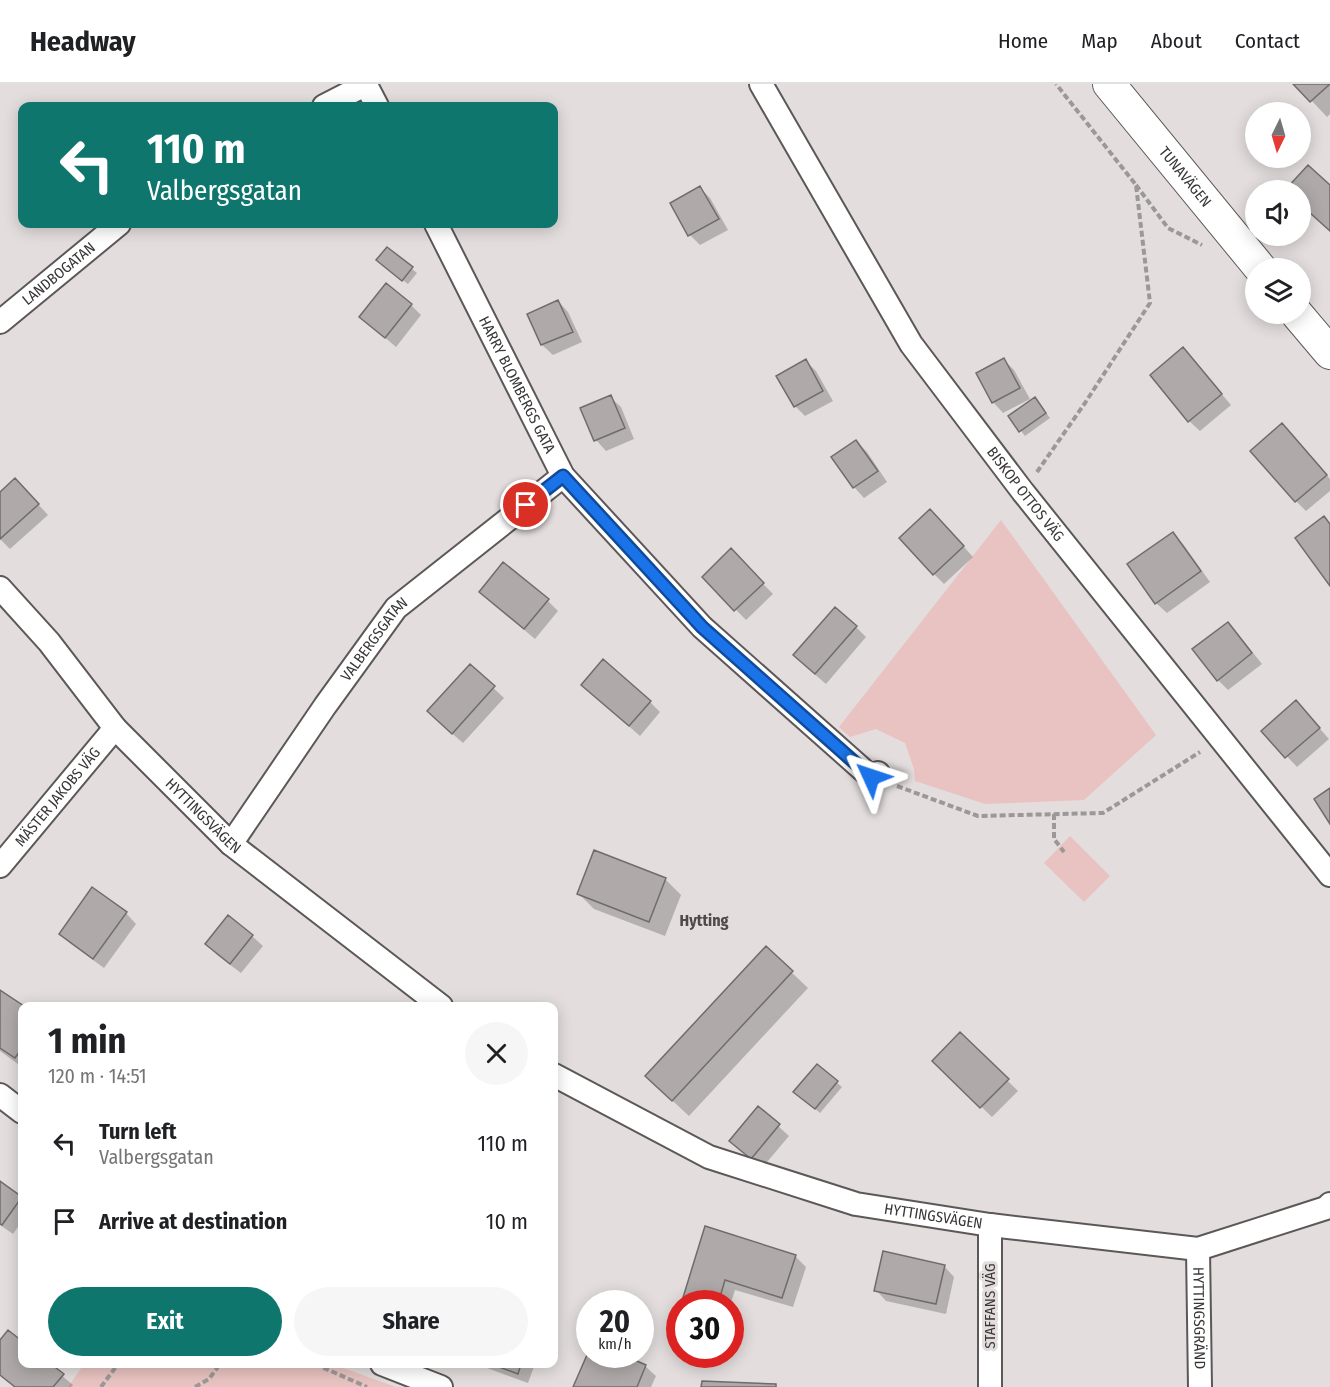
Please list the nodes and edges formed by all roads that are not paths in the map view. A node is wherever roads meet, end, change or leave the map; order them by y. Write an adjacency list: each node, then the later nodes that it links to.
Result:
1 (367, 84): 4 (street); 5 (street)
2 (761, 84): 18 (street, BISKOP OTTOS VÄG)
3 (1109, 84): 8 (street, TUNAVÄGEN)
4 (332, 102)
5 (375, 102)
6 (114, 228): 9 (street, LANDBOGATAN)
7 (438, 228): 12 (street, HARRY BLOMBERGS GATA)
8 (1252, 258)
9 (0, 322)
10 (1305, 324): 11 (street)
11 (1330, 353)
12 (563, 476): 15 (street, HARRY BLOMBERGS GATA); 16 (street, VALBERGSGATAN)
13 (0, 588): 14 (street, HYTTINGSVÄGEN)
14 (116, 728): 16 (street, HYTTINGSVÄGEN); 17 (street, MÄSTER JAKOBS VÄG)
15 (874, 775)
16 (231, 844): 19 (street, HYTTINGSVÄGEN)
17 (0, 866)
18 (1330, 875)
19 (436, 1002)
20 (558, 1077): 24 (street, HYTTINGSVÄGEN)
21 (0, 1095): 22 (street)
22 (18, 1109)
23 (1330, 1204): 25 (street, HYTTINGSVÄGEN)
24 (990, 1225): 25 (street, HYTTINGSVÄGEN); 28 (street, STAFFANS VÄG)
25 (1198, 1249): 29 (street, HYTTINGSGRÄND)
26 (392, 1368): 27 (street)
27 (441, 1387)
28 (990, 1387)
29 (1200, 1387)

